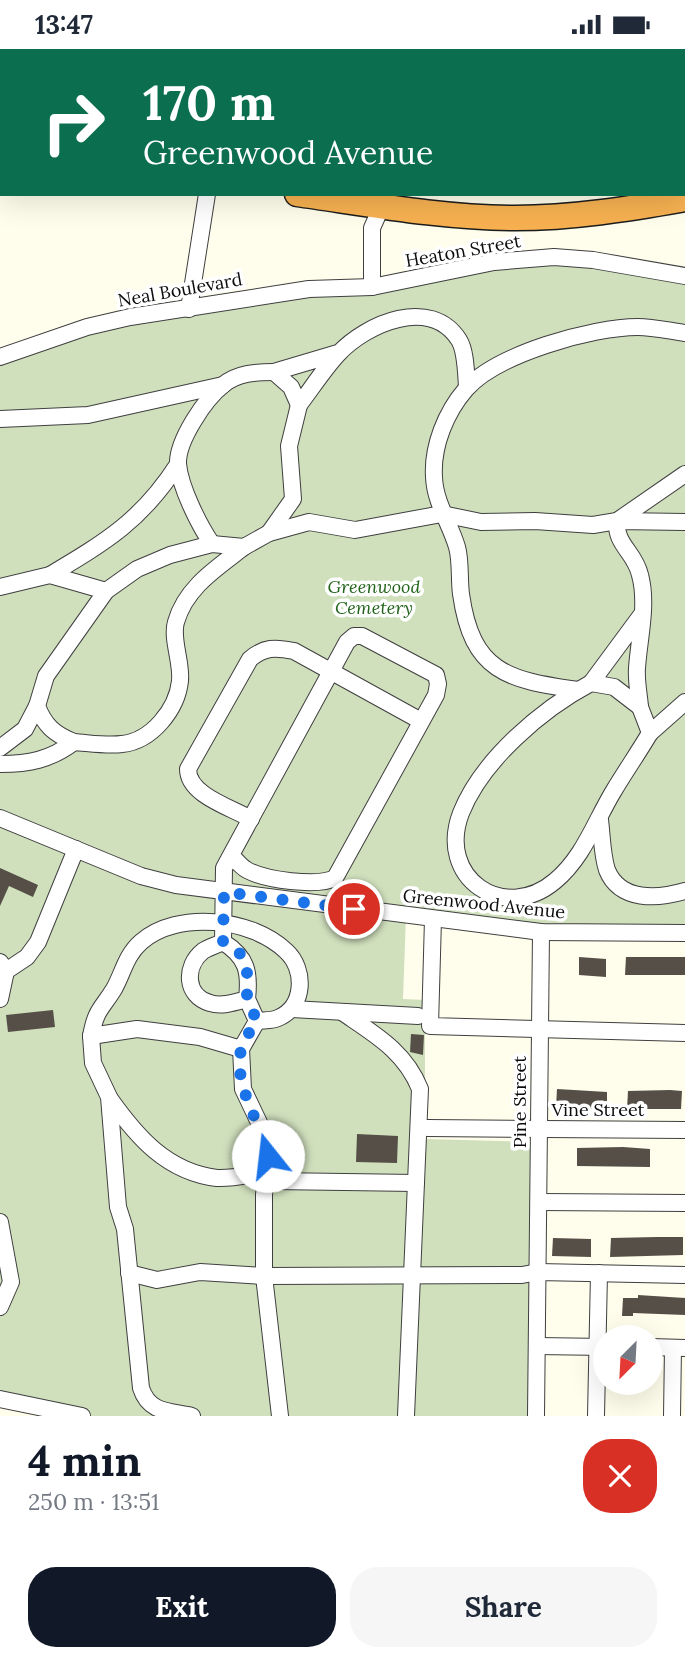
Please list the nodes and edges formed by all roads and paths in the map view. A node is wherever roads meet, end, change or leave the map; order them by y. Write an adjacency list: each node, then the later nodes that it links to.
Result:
1 (207, 196): 7 (street)
2 (326, 196): 4 (highway)
3 (685, 199): 4 (highway)
4 (383, 200): 6 (street)
5 (685, 276): 6 (street, Heaton Street)
6 (372, 287): 7 (street, Neal Boulevard)
7 (189, 309): 10 (street, Neal Boulevard)
8 (685, 333): 13 (street)
9 (338, 353): 11 (street); 13 (street); 14 (street)
10 (0, 357)
11 (274, 372): 12 (street); 14 (street)
12 (223, 385): 15 (street); 16 (street)
13 (467, 387): 18 (street)
14 (299, 405): 21 (street)
15 (0, 419)
16 (178, 464): 22 (street); 24 (street)
17 (685, 474): 19 (street)
18 (442, 514): 19 (street); 21 (street); 29 (street)
19 (617, 521): 20 (street); 27 (street)
20 (685, 522)
21 (269, 533): 23 (street)
22 (212, 544): 23 (street); 26 (street)
23 (244, 547): 35 (street)
24 (50, 575): 25 (street); 26 (street)
25 (0, 587)
26 (106, 591): 31 (street)
27 (642, 614): 29 (street); 32 (street)
28 (331, 672): 33 (street); 33 (street); 39 (street); 39 (street)
29 (584, 686): 32 (street); 40 (street)
30 (685, 702): 34 (street)
31 (37, 706): 35 (street); 36 (street)
32 (640, 707): 34 (street)
33 (421, 721): 42 (street)
34 (650, 733): 40 (street)
35 (74, 742): 37 (street)
36 (0, 748)
37 (0, 764)
38 (0, 818): 41 (street, Greenwood Avenue)
39 (251, 819): 42 (street)
40 (600, 820): 43 (street)
41 (76, 849): 44 (street, Greenwood Avenue); 50 (street)
42 (231, 855): 44 (street)
43 (685, 891)
44 (224, 892): 45 (street, Greenwood Avenue); 46 (street)
45 (433, 919): 47 (street, Greenwood Avenue); 56 (street)
46 (225, 923): 49 (street); 53 (street); 59 (street)
47 (541, 932): 48 (street, Greenwood Avenue); 57 (street, Pine Street)
48 (685, 933)
49 (223, 942): 52 (street); 52 (street)
50 (3, 967): 51 (street)
51 (0, 999)
52 (247, 999): 55 (street)
53 (292, 1009): 54 (street); 55 (street)
54 (342, 1011): 56 (street); 66 (street)
55 (257, 1021): 60 (street)
56 (424, 1021): 57 (street)
57 (540, 1030): 58 (street); 63 (street, Pine Street)
58 (685, 1033)
59 (91, 1036): 60 (street); 61 (street)
60 (241, 1049): 65 (street)
61 (109, 1097): 65 (street); 71 (street)
62 (426, 1128): 63 (street, Vine Street)
63 (540, 1129): 64 (street, Vine Street); 67 (street, Pine Street)
64 (685, 1130)
65 (266, 1172): 66 (street); 74 (street)
66 (416, 1183): 75 (street)
67 (539, 1202): 68 (street); 70 (street, Pine Street)
68 (685, 1203)
69 (0, 1222): 76 (street)
70 (538, 1272): 72 (street); 75 (street); 78 (street, Pine Street)
71 (130, 1273): 74 (street); 84 (street)
72 (600, 1273): 73 (street); 77 (street)
73 (685, 1275)
74 (264, 1276): 75 (street); 85 (street)
75 (412, 1276): 86 (street)
76 (0, 1307)
77 (601, 1325)
78 (537, 1346): 79 (street); 87 (street, Pine Street)
79 (593, 1347)
80 (679, 1348): 89 (street)
81 (598, 1395): 88 (street)
82 (0, 1399): 83 (street)
83 (82, 1416)
84 (192, 1416)
85 (280, 1416)
86 (406, 1416)
87 (536, 1416)
88 (596, 1416)
89 (672, 1416)

